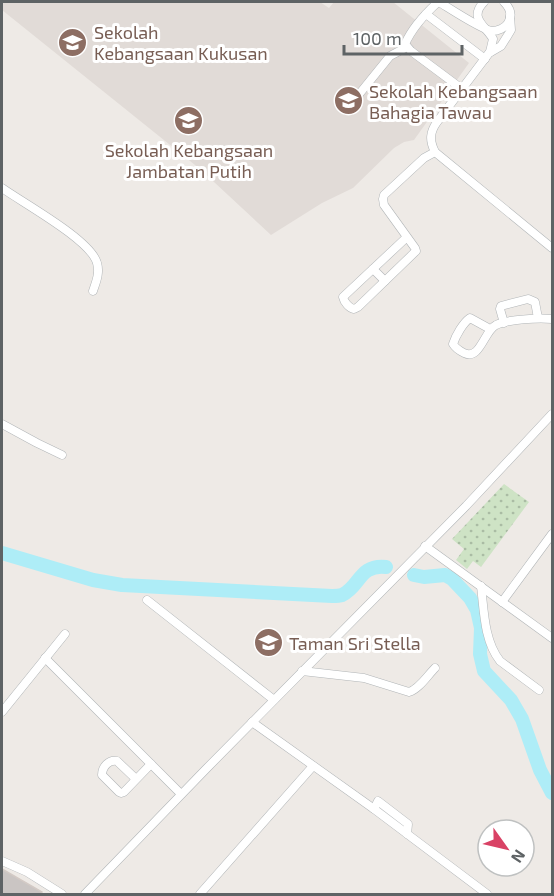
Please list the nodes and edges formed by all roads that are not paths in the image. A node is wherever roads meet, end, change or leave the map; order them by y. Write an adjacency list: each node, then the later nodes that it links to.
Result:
1 (439, 2): 4 (street); 6 (street)
2 (484, 2): 6 (street)
3 (504, 2): 5 (street)
4 (426, 14): 7 (street); 8 (street)
5 (510, 16): 6 (street); 8 (street)
6 (484, 28): 8 (street)
7 (407, 47): 9 (street); 10 (street)
8 (487, 56): 9 (street)
9 (462, 89): 11 (street)
10 (356, 98)
11 (434, 151): 13 (street); 14 (street)
12 (2, 188): 17 (street)
13 (407, 237): 15 (street); 16 (street)
14 (552, 248)
15 (373, 269): 16 (street); 16 (street)
16 (385, 281)
17 (93, 291)
18 (538, 318): 19 (street); 20 (street); 20 (street)
19 (552, 319)
20 (504, 323): 21 (street)
21 (490, 329): 21 (street)
22 (552, 414): 26 (street)
23 (2, 424): 24 (street)
24 (62, 455)
25 (552, 534): 29 (street)
26 (425, 546): 27 (street); 34 (street)
27 (481, 586): 29 (street); 35 (street)
28 (147, 600): 36 (street)
29 (502, 602): 31 (street)
30 (65, 633): 32 (street)
31 (552, 638)
32 (45, 658): 37 (street); 39 (street)
33 (435, 668): 34 (street)
34 (302, 671): 36 (street)
35 (539, 690)
36 (274, 700): 38 (street)
37 (2, 712)
38 (252, 722): 40 (street); 42 (street)
39 (151, 764): 41 (street); 42 (street)
40 (313, 766): 46 (street); 47 (street)
41 (136, 779): 41 (street)
42 (182, 794): 45 (street)
43 (2, 861): 44 (street)
44 (62, 894)
45 (85, 894)
46 (200, 894)
47 (487, 894)

